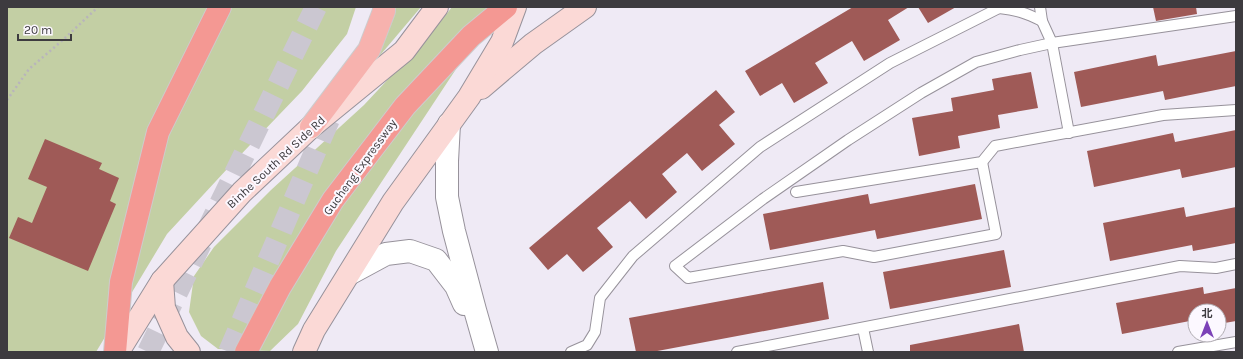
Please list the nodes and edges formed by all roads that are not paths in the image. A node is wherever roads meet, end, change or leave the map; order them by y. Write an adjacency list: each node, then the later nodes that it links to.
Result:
1 (220, 7): 26 (highway)
2 (384, 7): 15 (main road)
3 (437, 7): 15 (main road, Binhe South Rd Side Rd)
4 (506, 7): 29 (highway, Gucheng Expressway)
5 (515, 7): 12 (main road)
6 (585, 7): 12 (main road)
7 (1040, 7): 10 (lane)
8 (1000, 8): 10 (lane); 34 (lane)
9 (1236, 16): 11 (lane)
10 (1042, 21): 11 (lane)
11 (1052, 43): 16 (lane); 17 (lane)
12 (469, 97): 14 (main road)
13 (1236, 110): 16 (lane)
14 (449, 124): 20 (main road); 22 (street)
15 (311, 127): 21 (main road, Binhe South Rd Side Rd)
16 (1068, 133): 17 (lane)
17 (982, 162): 18 (lane)
18 (796, 192)
19 (1236, 264): 23 (lane)
20 (349, 274): 22 (street); 24 (main road)
21 (162, 282): 27 (main road, Binhe South Rd Side Rd); 28 (main road)
22 (471, 311): 32 (street); 33 (street)
23 (863, 328): 35 (lane); 36 (lane)
24 (314, 330): 30 (main road); 31 (main road)
25 (1236, 342): 37 (lane)
26 (115, 352)
27 (118, 352)
28 (189, 352)
29 (246, 352)
30 (288, 352)
31 (304, 352)
32 (480, 352)
33 (487, 352)
34 (571, 352)
35 (737, 352)
36 (868, 352)
37 (1178, 352)

